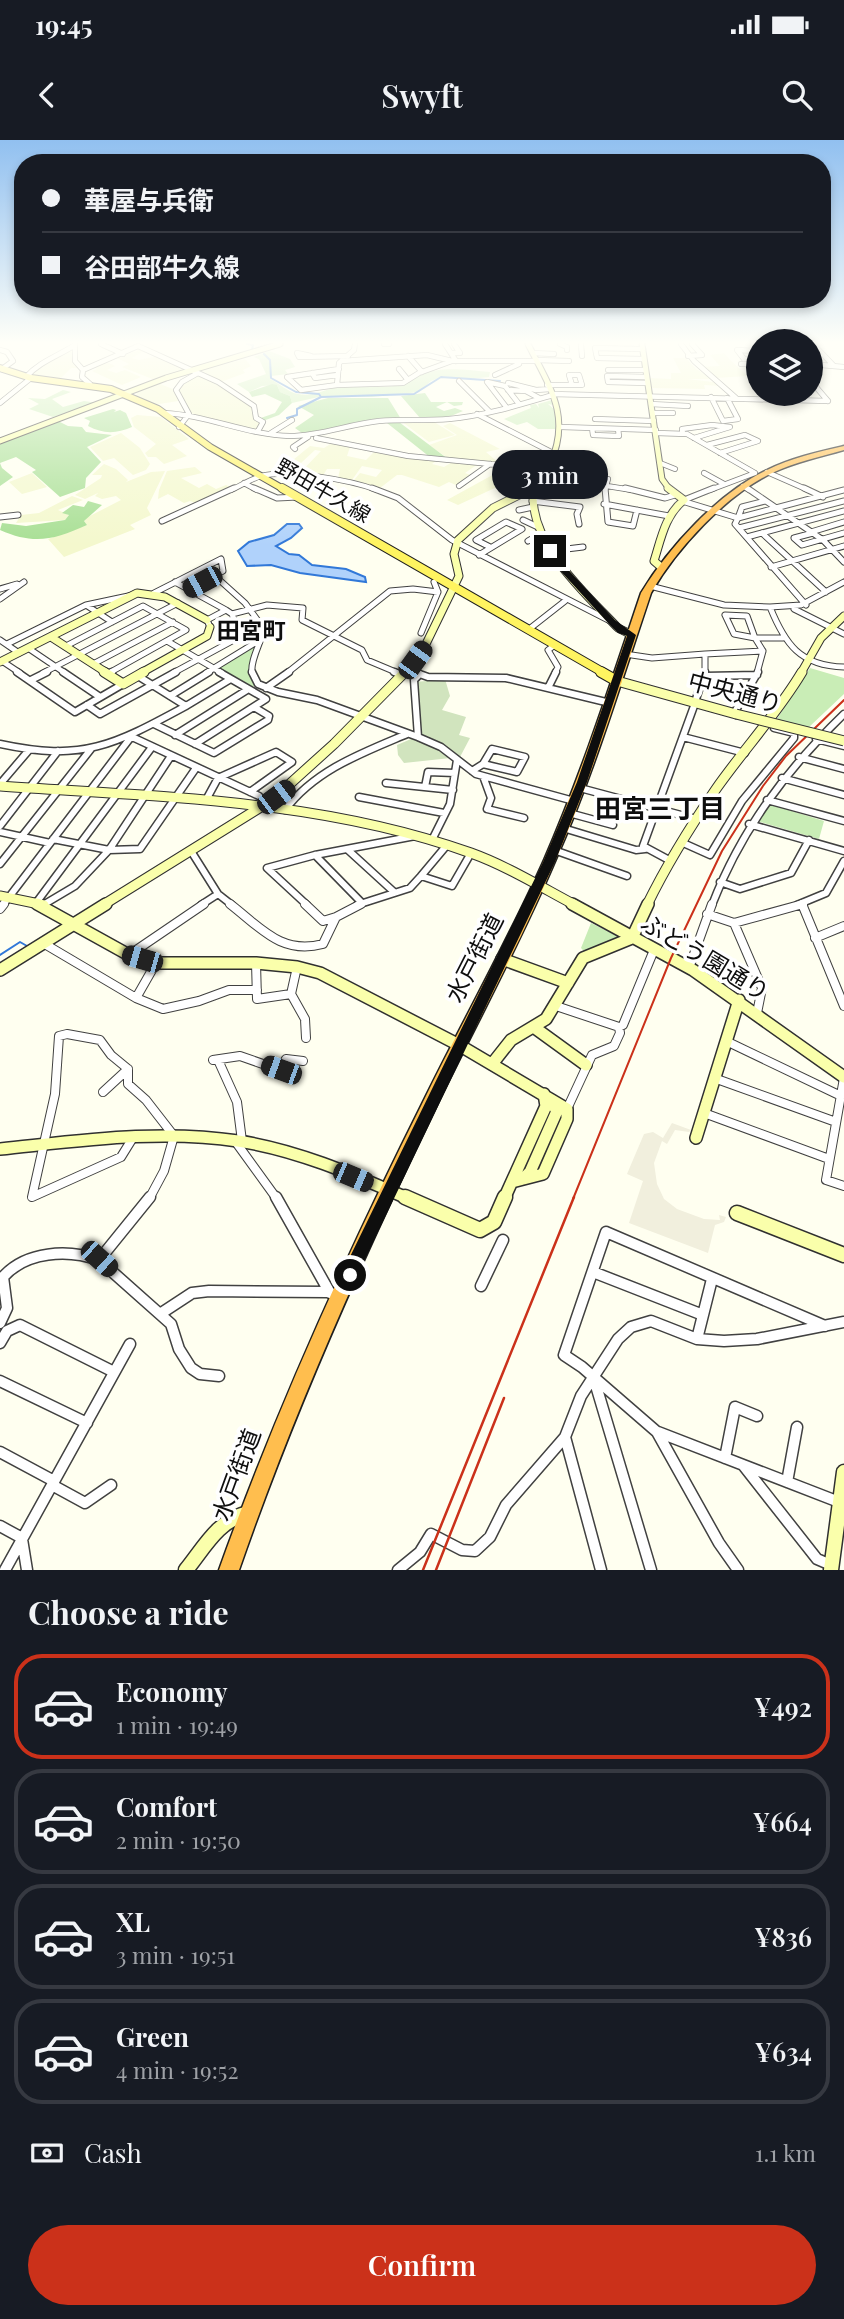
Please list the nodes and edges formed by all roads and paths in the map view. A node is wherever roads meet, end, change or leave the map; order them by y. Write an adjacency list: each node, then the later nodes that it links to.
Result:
1 (90, 411): 29 (street)
2 (159, 411): 10 (main road, 野田牛久線)
3 (187, 411): 13 (street)
4 (256, 411): 21 (street)
5 (489, 411): 11 (street)
6 (559, 411): 20 (street)
7 (718, 411): 18 (street)
8 (734, 411): 18 (street)
9 (653, 412): 12 (street); 17 (street)
10 (164, 413): 13 (street); 19 (main road, 野田牛久線)
11 (477, 413): 26 (street); 34 (street)
12 (673, 413)
13 (189, 414): 19 (street); 21 (street)
14 (595, 419): 17 (street)
15 (292, 420): 24 (street)
16 (715, 420): 18 (street)
17 (654, 421): 23 (street)
18 (723, 421)
19 (179, 427): 43 (main road, 野田牛久線)
20 (561, 427): 23 (street); 34 (street)
21 (258, 430): 24 (street)
22 (288, 431): 26 (street)
23 (656, 431): 25 (street); 35 (street)
24 (271, 433): 26 (street)
25 (683, 434): 28 (street); 28 (street)
26 (297, 435): 27 (street)
27 (308, 437): 32 (street); 36 (street)
28 (694, 438): 30 (street)
29 (0, 441)
30 (707, 445): 33 (street); 33 (street)
31 (844, 448): 40 (highway, 水戸街道)
32 (295, 449)
33 (720, 453): 40 (street)
34 (555, 454): 42 (street)
35 (660, 463): 38 (street); 51 (street)
36 (490, 464): 42 (street); 47 (street)
37 (285, 465): 41 (street)
38 (675, 469)
39 (704, 473): 46 (street)
40 (762, 473): 46 (street); 48 (highway, 水戸街道); 52 (street)
41 (273, 475): 43 (street); 85 (street)
42 (545, 475): 44 (street); 50 (street)
43 (262, 476): 45 (street); 53 (main road, 野田牛久線)
44 (607, 482): 51 (street); 59 (street)
45 (244, 483): 53 (street); 71 (street)
46 (724, 484): 54 (street)
47 (459, 486)
48 (743, 486): 55 (street); 64 (highway, 水戸街道)
49 (844, 490): 52 (street)
50 (526, 492): 58 (street); 72 (street)
51 (676, 495): 54 (street)
52 (821, 496): 57 (street); 60 (street)
53 (298, 497): 101 (main road, 野田牛久線)
54 (683, 501): 64 (street); 66 (street)
55 (765, 501): 60 (street); 69 (street)
56 (844, 501): 57 (street)
57 (834, 503): 63 (street); 67 (street)
58 (533, 504): 61 (street); 74 (street); 78 (street)
59 (604, 504): 62 (street); 62 (street)
60 (777, 508): 67 (street); 69 (street)
61 (519, 510)
62 (637, 510): 66 (street)
63 (844, 511): 75 (street)
64 (716, 512): 69 (street); 95 (highway, 水戸街道)
65 (18, 515): 68 (street)
66 (669, 516): 95 (street)
67 (788, 516): 75 (street); 77 (street)
68 (0, 517)
69 (738, 517): 77 (street)
70 (523, 520): 78 (street)
71 (162, 521)
72 (477, 521): 76 (street); 85 (street)
73 (844, 522): 79 (street)
74 (579, 524)
75 (800, 524): 79 (street); 80 (street)
76 (494, 528): 87 (street); 87 (street)
77 (739, 528): 82 (street)
78 (541, 530): 84 (street); 90 (street)
79 (812, 532): 83 (street); 83 (street)
80 (762, 533): 82 (street); 92 (street)
81 (844, 533): 83 (street)
82 (747, 537): 94 (street)
83 (823, 540): 89 (street)
84 (528, 541)
85 (456, 543): 91 (street); 101 (street)
86 (844, 546): 89 (street)
87 (491, 547): 91 (street)
88 (583, 547): 90 (street)
89 (833, 550): 92 (street); 93 (street)
90 (550, 551): 124 (street)
91 (478, 555): 109 (street)
92 (792, 562): 94 (street); 105 (street)
93 (844, 562)
94 (771, 566): 112 (street)
95 (661, 567): 100 (highway, 水戸街道)
96 (215, 576): 97 (street); 103 (street); 113 (street)
97 (175, 582): 103 (street); 106 (street)
98 (434, 582): 104 (street)
99 (844, 582): 105 (street)
100 (650, 586): 114 (street); 131 (highway, 水戸街道)
101 (454, 587): 116 (street); 127 (main road, 野田牛久線)
102 (0, 589): 108 (street)
103 (190, 589): 118 (street)
104 (439, 592): 115 (street); 130 (street)
105 (827, 592): 112 (street)
106 (154, 593): 107 (street); 110 (street)
107 (133, 595): 111 (street); 119 (street)
108 (0, 599)
109 (565, 601): 124 (street); 127 (street)
110 (178, 603): 120 (street); 125 (street)
111 (86, 605): 119 (street); 138 (street)
112 (806, 605): 117 (street)
113 (246, 606): 118 (street); 130 (street); 136 (street)
114 (770, 607): 117 (street); 134 (street)
115 (433, 608): 116 (street); 128 (street)
116 (444, 608): 155 (street)
117 (793, 608): 126 (street)
118 (229, 612): 125 (street); 149 (street)
119 (99, 613): 122 (street); 133 (street)
120 (158, 614): 122 (street); 123 (street); 145 (street)
121 (844, 616): 126 (street)
122 (112, 622): 140 (street)
123 (173, 622): 137 (street); 151 (street)
124 (612, 622): 131 (street)
125 (209, 623): 142 (street)
126 (831, 628): 129 (street); 148 (street)
127 (528, 630): 139 (main road, 野田牛久線)
128 (421, 633)
129 (844, 634)
130 (333, 635): 155 (street); 166 (street)
131 (632, 635): 146 (highway, 水戸街道)
132 (754, 636): 132 (street); 134 (street); 143 (street)
133 (51, 637): 140 (street); 141 (street)
134 (783, 638): 148 (street)
135 (0, 640): 138 (street)
136 (260, 640): 154 (street); 166 (street)
137 (167, 641): 142 (street); 156 (street)
138 (7, 644): 144 (street)
139 (555, 645): 163 (main road, 野田牛久線); 167 (street)
140 (66, 646): 145 (street)
141 (29, 648): 144 (street); 152 (street)
142 (183, 650): 149 (street); 159 (street)
143 (763, 651): 147 (street); 158 (street)
144 (19, 653): 150 (street)
145 (80, 654): 151 (street); 152 (street)
146 (625, 654): 147 (street); 163 (highway, 水戸街道)
147 (705, 654): 160 (street)
148 (809, 659): 153 (street); 182 (street)
149 (199, 660): 154 (street); 165 (street)
150 (1, 661): 161 (street)
151 (93, 664): 156 (street)
152 (55, 667): 161 (street); 172 (street)
153 (844, 667)
154 (213, 670): 162 (street); 171 (street)
155 (404, 672): 157 (street); 181 (street)
156 (108, 674): 164 (street)
157 (420, 674): 167 (street); 188 (street)
158 (757, 675): 160 (street); 179 (street)
159 (138, 676): 164 (street); 165 (street)
160 (705, 676): 175 (street)
161 (31, 680): 176 (street)
162 (229, 680): 168 (street); 177 (street)
163 (617, 681): 170 (street, 中央通り); 174 (highway, 水戸街道)
164 (123, 684): 172 (street)
165 (154, 686): 171 (street); 176 (street)
166 (266, 688): 169 (street)
167 (548, 688): 174 (street)
168 (247, 690): 173 (street); 186 (street)
169 (278, 692): 173 (street); 181 (street)
170 (666, 695): 175 (street); 179 (street, 中央通り)
171 (170, 696): 177 (street)
172 (100, 697): 176 (street)
173 (266, 699): 178 (street)
174 (610, 703): 213 (highway, 水戸街道)
175 (695, 703): 179 (street); 182 (street); 189 (street)
176 (88, 705)
177 (186, 706): 183 (street)
178 (254, 707): 192 (street); 192 (street)
179 (736, 711): 182 (street); 191 (street, 中央通り, bridge)
180 (844, 714): 184 (street)
181 (360, 717): 185 (street); 226 (street)
182 (769, 722): 198 (street); 244 (street)
183 (154, 724): 186 (street); 187 (street)
184 (823, 732): 190 (street); 191 (street)
185 (408, 733): 188 (street); 229 (street)
186 (175, 734): 192 (street)
187 (129, 735): 194 (street); 195 (street); 218 (street)
188 (418, 737): 201 (street)
189 (683, 737): 198 (street); 228 (street)
190 (816, 739): 191 (street); 200 (street)
191 (844, 742)
192 (195, 744)
193 (1, 746): 196 (street)
194 (152, 747): 199 (street); 219 (street)
195 (91, 749): 197 (street); 216 (street)
196 (29, 750): 197 (street); 211 (street)
197 (58, 751): 214 (street)
198 (745, 753): 232 (street)
199 (171, 757): 203 (street); 221 (street)
200 (799, 757): 204 (street); 209 (street)
201 (457, 760): 205 (street); 206 (street)
202 (483, 764): 202 (street); 205 (street)
203 (196, 768): 208 (street); 223 (street)
204 (844, 769)
205 (472, 771): 207 (street)
206 (455, 773): 212 (street); 215 (street)
207 (483, 776): 227 (street); 231 (street)
208 (218, 778): 217 (street); 217 (street); 224 (street)
209 (782, 778): 220 (street); 225 (street)
210 (386, 783): 212 (street)
211 (0, 785): 214 (street, ぶどう園通り)
212 (425, 787): 215 (street)
213 (580, 788): 227 (highway, 水戸街道); 228 (street)
214 (29, 789): 216 (street, ぶどう園通り); 235 (street)
215 (453, 790): 230 (street)
216 (58, 791): 218 (street, ぶどう園通り); 239 (street)
217 (250, 792): 226 (street)
218 (87, 793): 219 (street, ぶどう園通り); 242 (street)
219 (115, 795): 221 (street, ぶどう園通り); 245 (street)
220 (844, 795)
221 (146, 796): 223 (street, ぶどう園通り); 248 (street)
222 (359, 797): 230 (street)
223 (175, 799): 224 (street, ぶどう園通り); 248 (street)
224 (206, 800): 226 (street, ぶどう園通り)
225 (766, 800): 233 (street); 234 (street)
226 (261, 801): 229 (street, ぶどう園通り); 249 (street)
227 (572, 807): 236 (street); 237 (highway, 水戸街道)
228 (657, 809): 232 (street); 247 (street)
229 (285, 810): 240 (street, ぶどう園通り)
230 (444, 813): 241 (street)
231 (524, 818)
232 (696, 820): 244 (street)
233 (844, 821)
234 (749, 824): 243 (street); 260 (street)
235 (0, 825)
236 (613, 825)
237 (563, 828): 247 (street); 251 (highway, 水戸街道)
238 (0, 832): 239 (street)
239 (21, 836): 242 (street); 257 (street)
240 (416, 836): 241 (street, ぶどう園通り); 250 (street)
241 (432, 840): 246 (street, ぶどう園通り)
242 (51, 841): 245 (street); 264 (street)
243 (809, 841): 252 (street); 260 (street)
244 (681, 842): 255 (street)
245 (80, 844): 248 (street); 266 (street)
246 (447, 845): 253 (street, ぶどう園通り); 258 (street)
247 (645, 849): 255 (street)
248 (109, 850): 266 (street)
249 (191, 850): 263 (street); 272 (street)
250 (348, 850): 254 (street); 262 (street)
251 (554, 850): 259 (street); 261 (highway, 水戸街道)
252 (844, 850)
253 (471, 853): 258 (street); 261 (street, ぶどう園通り)
254 (315, 855): 265 (street); 270 (street)
255 (669, 860): 274 (street)
256 (844, 861): 267 (street)
257 (0, 864)
258 (421, 876): 262 (street)
259 (627, 876)
260 (720, 882): 269 (street)
261 (537, 886): 274 (street, ぶどう園通り); 279 (highway, 水戸街道)
262 (394, 892): 265 (street)
263 (218, 894): 270 (street); 278 (street)
264 (4, 897): 266 (street); 268 (street)
265 (362, 903): 270 (street)
266 (39, 904): 272 (street)
267 (802, 904): 271 (street); 275 (street)
268 (0, 909)
269 (707, 914): 271 (street); 283 (street)
270 (336, 917)
271 (734, 923): 292 (street)
272 (72, 924): 276 (street); 278 (street)
273 (844, 926): 275 (street)
274 (632, 937): 277 (street, ぶどう園通り); 285 (street)
275 (815, 938): 291 (street)
276 (42, 943): 284 (street); 288 (street)
277 (654, 950): 283 (street, ぶどう園通り); 293 (street)
278 (128, 955): 280 (street)
279 (502, 959): 285 (street); 297 (highway, 水戸街道)
280 (156, 963): 281 (street); 288 (street)
281 (256, 963): 282 (street); 286 (street)
282 (297, 967): 287 (street); 297 (street)
283 (689, 968): 289 (street, ぶどう園通り)
284 (0, 970)
285 (568, 983): 290 (street)
286 (257, 990): 287 (street); 288 (street)
287 (290, 994): 295 (street)
288 (136, 998)
289 (739, 1000): 292 (street, ぶどう園通り); 296 (street)
290 (556, 1006): 293 (street); 294 (street)
291 (844, 1006)
292 (757, 1013): 302 (street, ぶどう園通り)
293 (619, 1027): 300 (street)
294 (535, 1028): 299 (street); 300 (street)
295 (306, 1038)
296 (726, 1041): 303 (street); 306 (street)
297 (458, 1045): 299 (street); 319 (highway, 水戸街道)
298 (303, 1061): 313 (street)
299 (492, 1064): 305 (street)
300 (586, 1065): 307 (street)
301 (128, 1069): 304 (street); 311 (street); 314 (street)
302 (844, 1077): 306 (street)
303 (714, 1078): 308 (street); 309 (street)
304 (103, 1092)
305 (544, 1094): 307 (street); 317 (street)
306 (841, 1096): 309 (street)
307 (567, 1109): 317 (street)
308 (704, 1113): 312 (street); 316 (street)
309 (836, 1122): 316 (street)
310 (134, 1136): 311 (street); 314 (street); 314 (street)
311 (174, 1136): 313 (street); 323 (street)
312 (696, 1138)
313 (238, 1141): 319 (street); 327 (street)
314 (46, 1144): 315 (street)
315 (0, 1149)
316 (830, 1159): 318 (street)
317 (517, 1180): 319 (street)
318 (844, 1186)
319 (388, 1192): 327 (highway, 水戸街道)
320 (737, 1213): 322 (street)
321 (503, 1240): 326 (street)
322 (844, 1255)
323 (99, 1259): 328 (street); 331 (street)
324 (593, 1272): 325 (street); 329 (street); 338 (street)
325 (712, 1279): 329 (street); 332 (street)
326 (481, 1286)
327 (335, 1295): 328 (street); 353 (highway, 水戸街道)
328 (160, 1314): 337 (street)
329 (703, 1315): 333 (street)
330 (844, 1322): 332 (street)
331 (0, 1323)
332 (825, 1326): 333 (street)
333 (697, 1339): 338 (street)
334 (0, 1343): 336 (street)
335 (130, 1344): 336 (street)
336 (114, 1372): 341 (street)
337 (219, 1376)
338 (594, 1378): 343 (street); 344 (street); 363 (street)
339 (0, 1381): 341 (street)
340 (757, 1416): 346 (street)
341 (88, 1423): 350 (street)
342 (797, 1427): 349 (street)
343 (657, 1432): 346 (street); 364 (street)
344 (565, 1437): 361 (street); 362 (street)
345 (0, 1451): 350 (street)
346 (725, 1458): 347 (street)
347 (743, 1465): 349 (street); 356 (street)
348 (844, 1472): 352 (street)
349 (787, 1482): 352 (street)
350 (53, 1483): 351 (street); 355 (street)
351 (111, 1485)
352 (840, 1502): 356 (street)
353 (248, 1513): 359 (street); 360 (highway, 水戸街道)
354 (0, 1527): 355 (street)
355 (22, 1538): 357 (street); 358 (street)
356 (831, 1568)
357 (5, 1570)
358 (27, 1570)
359 (186, 1570)
360 (229, 1570)
361 (398, 1570)
362 (601, 1570)
363 (651, 1570)
364 (738, 1570)

